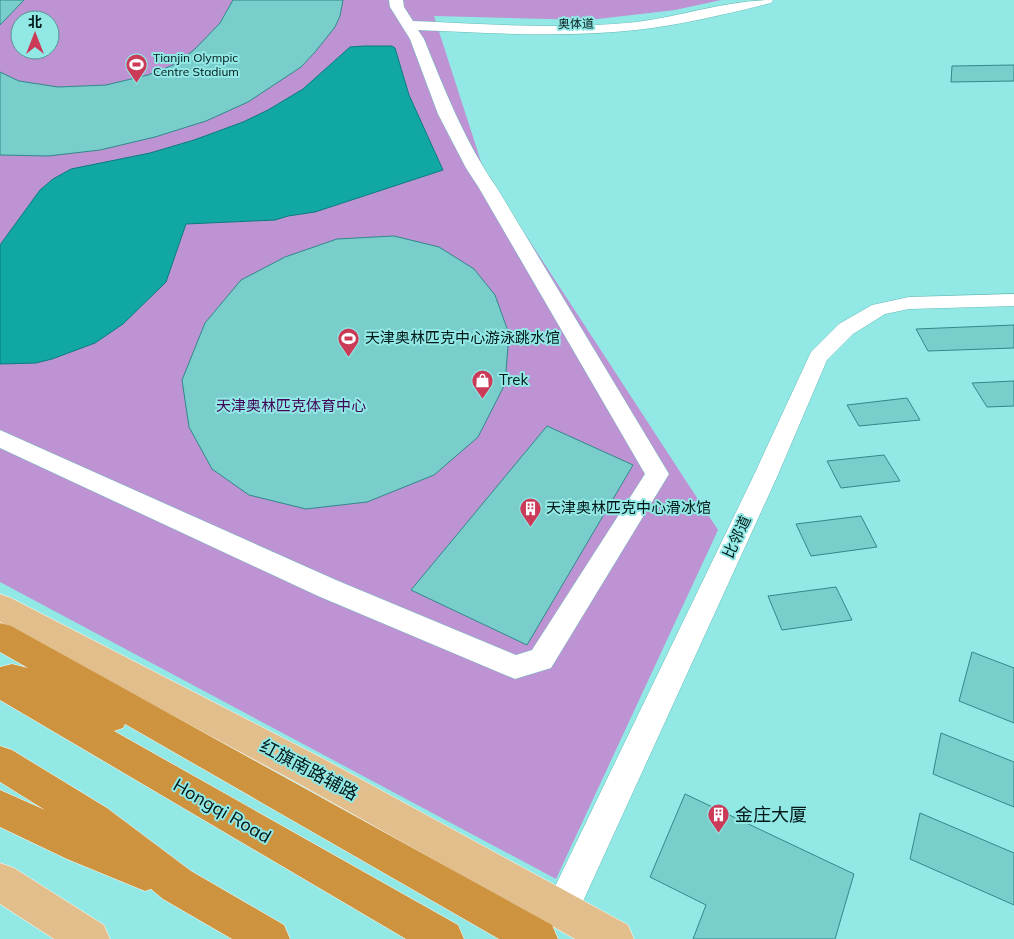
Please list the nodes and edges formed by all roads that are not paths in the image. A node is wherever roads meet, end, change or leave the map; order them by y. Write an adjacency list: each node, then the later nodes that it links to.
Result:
1 (396, 0): 4 (street)
2 (742, 0): 4 (street, 奥体道)
3 (766, 0): 4 (street)
4 (408, 22): 6 (street)
5 (1014, 300): 16 (street, 比邻道)
6 (0, 438)
7 (0, 607): 16 (main road, 红旗南路辅路)
8 (0, 636): 12 (highway)
9 (0, 675): 12 (highway)
10 (0, 682): 19 (highway, Hongqi Road)
11 (0, 762): 15 (highway)
12 (226, 764): 20 (highway)
13 (0, 808): 15 (highway)
14 (0, 882): 17 (main road)
15 (177, 885): 18 (highway)
16 (562, 909): 21 (main road, 红旗南路辅路)
17 (90, 939)
18 (270, 939)
19 (444, 939)
20 (538, 939)
21 (614, 939)

